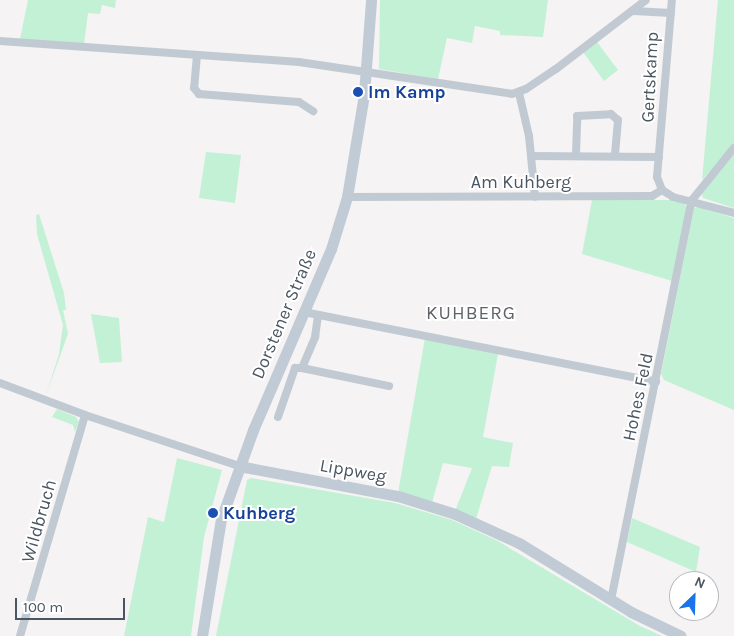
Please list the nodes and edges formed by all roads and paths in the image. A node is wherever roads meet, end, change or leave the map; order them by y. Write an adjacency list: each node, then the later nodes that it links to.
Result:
1 (371, 0): 8 (main road, Dorstener Straße)
2 (646, 0): 4 (street)
3 (672, 0): 5 (street, Gertskamp)
4 (634, 11): 5 (street); 9 (street)
5 (671, 13): 15 (street, Gertskamp)
6 (0, 41): 7 (street)
7 (197, 55): 8 (street); 10 (street)
8 (366, 72): 9 (street); 17 (main road, Dorstener Straße)
9 (519, 93): 13 (street)
10 (313, 111)
11 (734, 148): 19 (street)
12 (576, 154): 13 (street); 14 (street); 14 (street, Gertskamp)
13 (531, 156): 18 (street)
14 (615, 156): 15 (street)
15 (659, 157): 16 (street, Gertskamp)
16 (662, 190): 18 (street, Am Kuhberg); 19 (street)
17 (347, 197): 18 (street, Am Kuhberg); 21 (main road, Dorstener Straße)
18 (535, 198)
19 (692, 200): 20 (street); 24 (street, Hohes Feld)
20 (734, 213)
21 (304, 312): 22 (street); 29 (main road, Dorstener Straße)
22 (318, 316): 23 (street); 24 (street)
23 (302, 368): 26 (street); 28 (street)
24 (656, 382): 30 (street, Hohes Feld)
25 (0, 383): 27 (street, Lippweg)
26 (389, 386)
27 (85, 415): 29 (street, Lippweg); 31 (street, Wildbruch)
28 (278, 417)
29 (239, 466): 30 (main road, Lippweg); 32 (main road, Dorstener Straße)
30 (611, 600): 33 (main road, Lippweg)
31 (20, 636)
32 (202, 636)
33 (681, 636)

